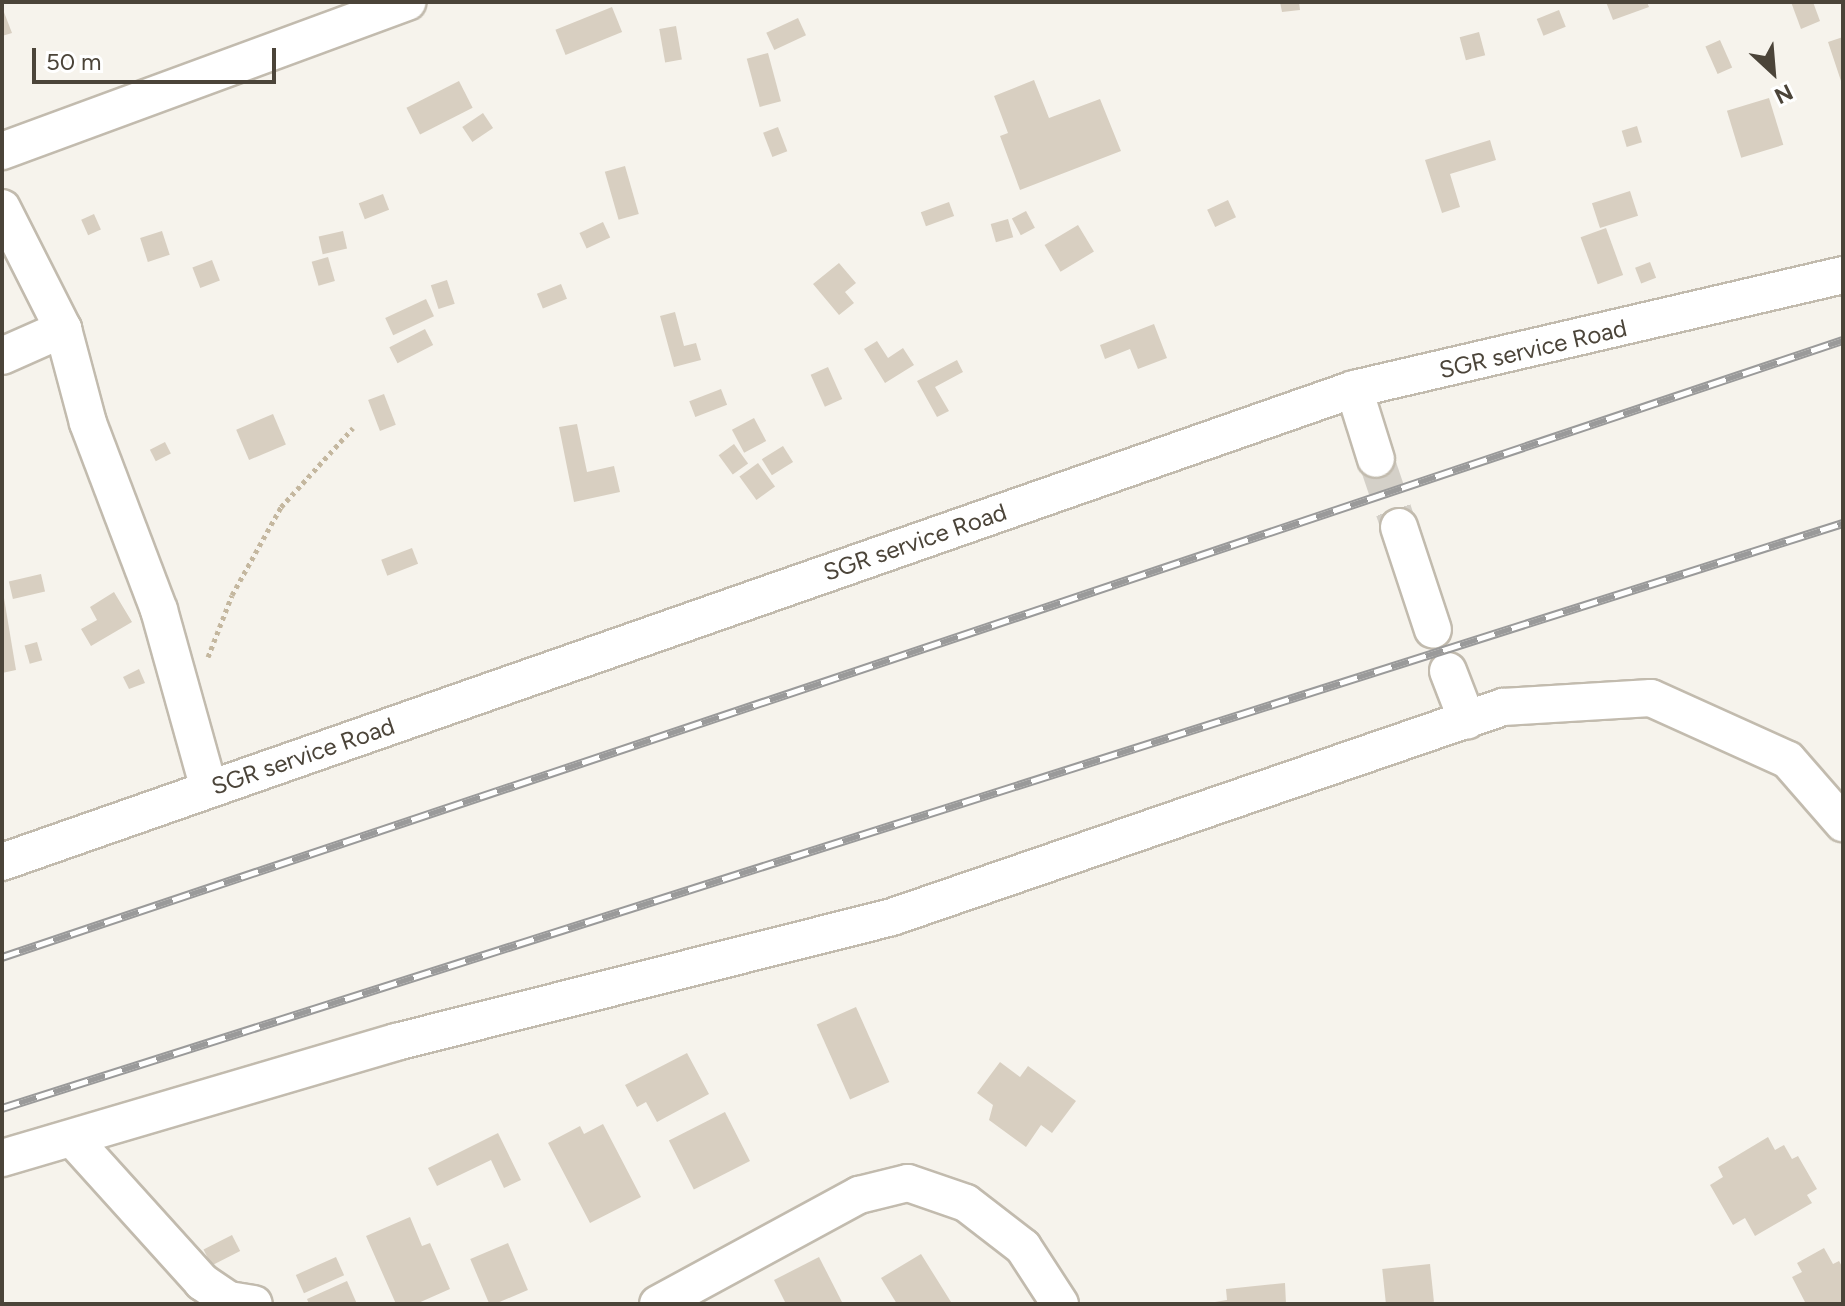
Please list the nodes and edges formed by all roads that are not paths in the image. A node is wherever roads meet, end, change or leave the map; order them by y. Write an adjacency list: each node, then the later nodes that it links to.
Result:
1 (407, 2): 2 (street)
2 (2, 151)
3 (2, 208): 5 (street)
4 (1843, 275): 7 (street, SGR service Road)
5 (63, 329): 6 (street); 13 (street)
6 (2, 356)
7 (1354, 389): 8 (street); 13 (street, SGR service Road)
8 (1376, 459)
9 (1399, 527): 10 (street)
10 (1433, 630)
11 (1448, 671): 12 (street)
12 (1467, 720): 14 (street); 16 (street)
13 (209, 789): 15 (street, SGR service Road)
14 (1843, 823)
15 (2, 862)
16 (73, 1139): 17 (street); 18 (street)
17 (2, 1158)
18 (254, 1304)
19 (658, 1304): 20 (street)
20 (1060, 1304)

